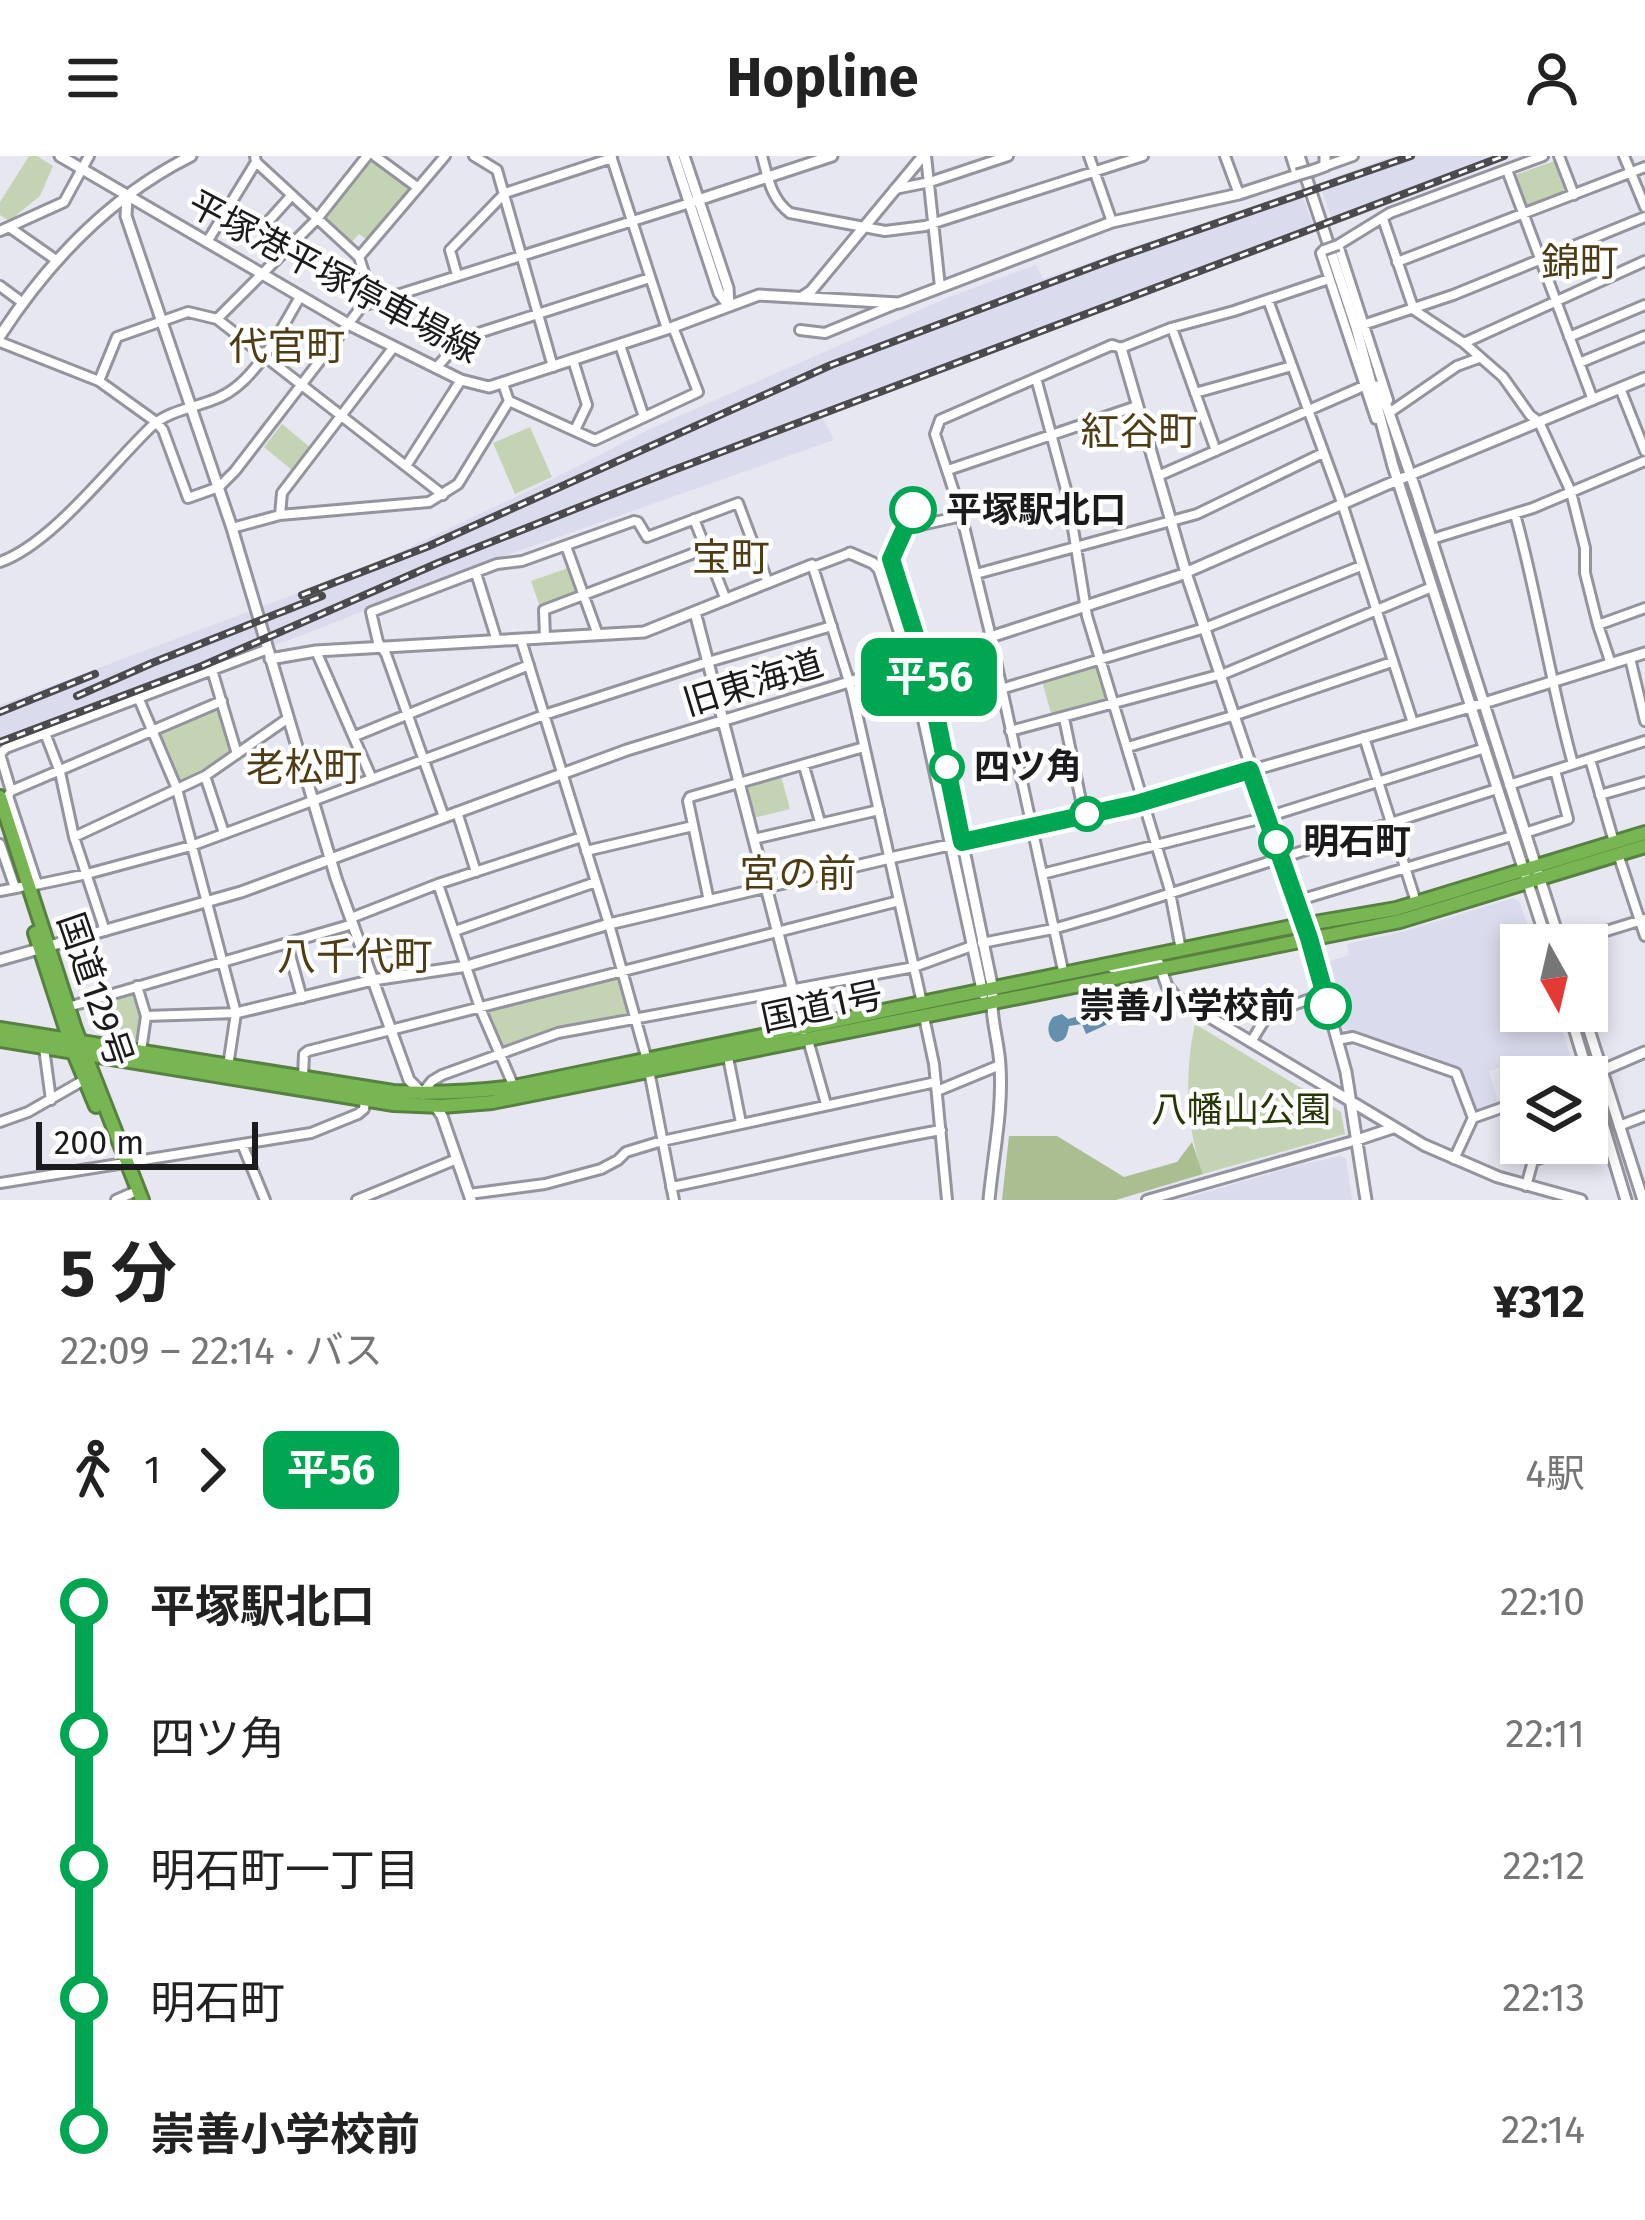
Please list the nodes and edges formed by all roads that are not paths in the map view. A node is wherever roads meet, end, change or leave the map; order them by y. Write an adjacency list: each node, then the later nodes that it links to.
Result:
1 (60, 156): 27 (street, 平塚港平塚停車場線)
2 (89, 156): 27 (street)
3 (191, 156): 24 (street)
4 (371, 156): 34 (street); 45 (street)
5 (445, 156): 34 (street)
6 (474, 156): 36 (street)
7 (674, 156): 41 (street)
8 (684, 156): 41 (street)
9 (762, 156): 32 (street)
10 (832, 156): 32 (street)
11 (924, 156): 33 (street); 35 (street)
12 (1008, 156): 33 (street)
13 (1089, 156): 29 (street)
14 (1143, 156): 29 (street)
15 (1225, 156): 37 (street)
16 (1295, 156): 31 (street); 99 (street)
17 (1309, 156): 25 (street)
18 (1353, 156): 25 (street)
19 (1544, 156): 28 (street)
20 (1559, 156): 39 (street)
21 (1624, 156): 30 (street)
22 (611, 157): 36 (street); 47 (street)
23 (256, 159): 38 (street); 53 (street)
24 (169, 161): 40 (street)
25 (1321, 164): 31 (street, bridge)
26 (1645, 167): 30 (street)
27 (82, 169): 40 (street, 平塚港平塚停車場線); 52 (street)
28 (1507, 170): 43 (street); 46 (street)
29 (1094, 172): 48 (street); 49 (street)
30 (1631, 173): 39 (street); 42 (street)
31 (1297, 176): 37 (street)
32 (768, 177): 41 (street); 51 (street)
33 (930, 182): 35 (street); 49 (street)
34 (417, 187): 56 (street)
35 (895, 189): 51 (street)
36 (505, 193): 55 (street); 62 (street)
37 (1239, 194): 48 (street)
38 (292, 195): 45 (street); 50 (street)
39 (1574, 195): 43 (street)
40 (127, 197): 53 (street, 平塚港平塚停車場線); 57 (street); 79 (street)
41 (694, 201): 47 (street); 75 (street)
42 (1645, 207)
43 (1523, 214): 58 (street); 59 (street)
44 (1645, 217): 58 (street)
45 (316, 219): 56 (street); 61 (street)
46 (1382, 219): 54 (street); 59 (street)
47 (633, 221): 55 (street); 63 (street)
48 (1112, 222): 66 (street)
49 (934, 223): 51 (street); 66 (street)
50 (265, 225)
51 (863, 227): 68 (street)
52 (5, 229): 57 (street)
53 (207, 242): 61 (street, 平塚港平塚停車場線)
54 (1338, 245): 64 (street, bridge); 81 (street)
55 (522, 255): 62 (street); 77 (street)
56 (359, 257): 70 (street)
57 (56, 260): 72 (street)
58 (1541, 261): 71 (street); 76 (street)
59 (1397, 262): 76 (street)
60 (1645, 262): 71 (street)
61 (260, 273): 67 (street, 平塚港平塚停車場線); 78 (street)
62 (457, 275): 70 (street)
63 (650, 278): 77 (street); 82 (street)
64 (1329, 279): 69 (street); 106 (street)
65 (0, 286): 72 (street)
66 (940, 287): 73 (street)
67 (300, 297): 80 (street, 平塚港平塚停車場線); 92 (street)
68 (802, 297): 73 (street, 平塚港平塚停車場線); 75 (street, 平塚港平塚停車場線)
69 (1268, 300): 83 (street); 96 (street)
70 (373, 301): 80 (street)
71 (1556, 302): 86 (street); 88 (street)
72 (23, 303): 87 (street)
73 (899, 303): 84 (street)
74 (1645, 304): 86 (street)
75 (729, 306): 82 (street, 平塚港平塚停車場線)
76 (1414, 310): 81 (street); 88 (street)
77 (538, 313): 97 (street); 98 (street)
78 (217, 319): 79 (street); 92 (street)
79 (162, 322): 103 (street); 112 (street)
80 (348, 324): 90 (street, 平塚港平塚停車場線); 105 (street)
81 (1364, 326): 113 (street)
82 (670, 328): 89 (street, 平塚港平塚停車場線); 116 (street)
83 (1172, 328): 91 (street); 108 (street)
84 (800, 329)
85 (1645, 336): 95 (street)
86 (1569, 337): 95 (street)
87 (0, 339): 103 (street)
88 (1464, 344): 93 (street)
89 (620, 345): 94 (street, 平塚港平塚停車場線); 116 (street)
90 (393, 348): 98 (street, 平塚港平塚停車場線); 115 (street)
91 (1121, 348): 100 (street); 111 (street)
92 (265, 356): 105 (street); 112 (street)
93 (1480, 357): 113 (street); 118 (street)
94 (573, 360): 97 (street, 平塚港平塚停車場線); 120 (street)
95 (1579, 363): 109 (street)
96 (1292, 366): 108 (street); 114 (street)
97 (553, 367): 104 (street, 平塚港平塚停車場線)
98 (436, 368): 102 (street, 平塚港平塚停車場線)
99 (1368, 370): 106 (street); 113 (street); 122 (street)
100 (1036, 377): 121 (street); 128 (street)
101 (1645, 378): 107 (street, 旧東海道)
102 (461, 380): 104 (street, 平塚港平塚停車場線); 127 (street)
103 (99, 381): 117 (street)
104 (503, 384): 110 (street)
105 (302, 386): 115 (street); 132 (street)
106 (1364, 386): 114 (street); 122 (street)
107 (1620, 388): 109 (street, 旧東海道); 119 (street)
108 (1195, 393): 123 (street)
109 (1593, 400): 118 (street, 旧東海道)
110 (509, 401): 120 (street); 134 (street)
111 (1137, 406): 121 (street); 130 (street)
112 (192, 408): 117 (street); 132 (street)
113 (1388, 410): 129 (street)
114 (1308, 411): 123 (street); 125 (street)
115 (341, 414): 127 (street); 138 (street)
116 (644, 417): 120 (street)
117 (156, 422): 132 (street); 149 (street)
118 (1539, 422): 129 (street, 旧東海道); 133 (street)
119 (1640, 426): 124 (street)
120 (575, 430)
121 (1052, 434): 128 (street); 146 (street)
122 (1388, 448): 131 (street)
123 (1216, 451): 130 (street)
124 (1645, 451)
125 (1322, 453): 136 (street); 142 (street)
126 (1645, 461): 133 (street)
127 (406, 466): 134 (street)
128 (948, 470): 139 (street)
129 (1410, 475): 131 (street, 旧東海道); 144 (street)
130 (1158, 476): 142 (street)
131 (1398, 480): 136 (street, 旧東海道); 156 (street)
132 (219, 487): 143 (street)
133 (1571, 492): 137 (street); 163 (street)
134 (443, 495): 138 (street)
135 (911, 506): 141 (street)
136 (1342, 506): 150 (street); 153 (street, 旧東海道)
137 (1515, 514): 144 (street); 185 (street)
138 (280, 515): 143 (street)
139 (962, 516): 141 (street); 154 (street)
140 (694, 519): 145 (street); 147 (street); 155 (street)
141 (909, 521): 175 (street)
142 (1172, 522): 146 (street); 153 (street)
143 (232, 528): 174 (street)
144 (1432, 539): 191 (street)
145 (566, 546): 152 (street); 157 (street)
146 (1077, 546): 154 (street); 159 (street)
147 (705, 549): 157 (street); 158 (street)
148 (850, 553): 151 (street); 180 (street)
149 (0, 562)
150 (1361, 566): 161 (street); 165 (street)
151 (813, 568): 155 (street); 164 (street)
152 (476, 573): 170 (street); 171 (street)
153 (1186, 573): 159 (street, 旧東海道); 165 (street)
154 (976, 574): 168 (street)
155 (768, 583): 158 (street)
156 (1432, 587): 161 (street); 191 (street)
157 (584, 596): 166 (street); 167 (street)
158 (726, 600): 162 (street)
159 (1086, 606): 168 (street, 旧東海道); 177 (street)
160 (1645, 608): 163 (street)
161 (1375, 610): 179 (street); 184 (street)
162 (695, 612): 166 (street); 178 (street)
163 (1598, 625): 181 (street)
164 (832, 626): 178 (street); 186 (street)
165 (1205, 628): 177 (street); 184 (street)
166 (598, 635): 167 (street)
167 (544, 638): 169 (street)
168 (991, 638): 175 (street, 旧東海道); 187 (street)
169 (521, 640): 170 (street); 182 (street)
170 (497, 641): 171 (street)
171 (383, 647): 172 (street); 192 (street)
172 (316, 651): 174 (street); 203 (street)
173 (1645, 653): 176 (street)
174 (269, 654): 183 (street); 196 (street)
175 (924, 658): 180 (street, 旧東海道); 247 (street)
176 (1630, 658): 181 (street); 198 (street)
177 (1101, 660): 187 (street); 190 (street)
178 (708, 662): 193 (street); 197 (street)
179 (1392, 662): 194 (street); 199 (street)
180 (910, 663): 186 (street, 旧東海道); 247 (street)
181 (1611, 664): 185 (street)
182 (529, 665): 192 (street); 193 (street)
183 (212, 670): 188 (street); 189 (street)
184 (1220, 675): 190 (street); 194 (street)
185 (1552, 681): 191 (street); 213 (street)
186 (849, 682): 197 (street, 旧東海道); 206 (street)
187 (1001, 689): 201 (street)
188 (139, 697): 200 (street); 202 (street)
189 (221, 701): 200 (street); 210 (street)
190 (1114, 704): 195 (street); 207 (street)
191 (1478, 705): 199 (street); 208 (street); 224 (street)
192 (408, 716): 203 (street); 212 (street)
193 (544, 716): 212 (street); 218 (street)
194 (1233, 716): 207 (street); 215 (street)
195 (1064, 718): 201 (street); 232 (street)
196 (287, 719): 210 (street); 228 (street)
197 (723, 720): 218 (street, 旧東海道); 223 (street)
198 (1645, 721)
199 (1413, 723): 204 (street)
200 (152, 731): 217 (street); 225 (street)
201 (1010, 731): 239 (street)
202 (45, 733): 209 (street); 217 (street)
203 (355, 736): 220 (street)
204 (1364, 737): 215 (street); 221 (street)
205 (1645, 741): 211 (street)
206 (864, 747): 214 (street); 230 (street)
207 (1128, 747): 229 (street)
208 (1485, 748): 221 (street); 224 (street)
209 (0, 754): 226 (street)
210 (237, 754): 219 (street)
211 (1590, 759): 213 (street); 227 (street)
212 (424, 760): 220 (street); 233 (street)
213 (1573, 764): 216 (street)
214 (804, 766): 223 (street); 236 (street)
215 (1250, 770): 229 (street); 234 (street)
216 (1555, 770): 224 (street); 241 (street)
217 (60, 772): 226 (street); 244 (street)
218 (562, 774): 231 (street, 旧東海道); 245 (street)
219 (205, 776): 225 (street); 240 (street)
220 (372, 778): 228 (street)
221 (1378, 782): 234 (street); 237 (street)
222 (1645, 782): 227 (street)
223 (739, 784): 238 (street); 246 (street)
224 (1503, 787): 237 (street); 241 (street); 243 (street)
225 (177, 789): 244 (street); 250 (street)
226 (6, 794): 264 (highway, 国道129号)
227 (1600, 795): 252 (street)
228 (312, 800): 240 (street); 256 (street)
229 (1144, 802): 232 (street); 249 (street)
230 (879, 810): 236 (street); 254 (street)
231 (457, 812): 233 (street, 旧東海道); 258 (street)
232 (1084, 814): 239 (street)
233 (444, 817): 256 (street, 旧東海道)
234 (1267, 817): 249 (street); 255 (street)
235 (0, 823): 264 (highway, 国道129号)
236 (820, 823): 246 (street)
237 (1391, 823): 255 (street); 257 (street)
238 (693, 826): 253 (street); 268 (street)
239 (1031, 826): 247 (street); 260 (street)
240 (224, 833): 250 (street)
241 (1525, 833): 261 (street)
242 (1645, 833): 252 (highway, 国道1号)
243 (1512, 836): 257 (street); 261 (street)
244 (74, 837): 259 (street)
245 (582, 837): 253 (street); 258 (street)
246 (754, 839): 265 (street)
247 (956, 843): 254 (street); 286 (street)
248 (0, 844): 264 (street)
249 (1157, 844): 260 (street); 267 (street)
250 (190, 846): 259 (street); 270 (street)
251 (1645, 846): 252 (highway, 国道1号)
252 (1616, 848): 261 (highway, 国道1号); 273 (street)
253 (586, 851): 262 (street)
254 (890, 857): 265 (street); 269 (street)
255 (1281, 857): 267 (street); 271 (street)
256 (330, 859): 270 (street, 旧東海道); 274 (street)
257 (1406, 869): 271 (street); 272 (street)
258 (476, 872): 263 (street)
259 (87, 874): 264 (street); 280 (street)
260 (1042, 874): 278 (street)
261 (1532, 874): 272 (highway, 国道1号); 276 (street); 277 (street); 283 (highway, 国道1号)
262 (596, 882): 275 (street); 281 (street)
263 (438, 884): 274 (street); 281 (street)
264 (26, 886): 266 (street); 287 (highway, 国道129号)
265 (766, 887): 268 (street); 282 (street)
266 (0, 891)
267 (1170, 893): 278 (street); 288 (street)
268 (709, 901): 275 (street)
269 (899, 901): 282 (street); 293 (street)
270 (206, 902): 280 (street, 旧東海道); 291 (street)
271 (1296, 902): 283 (street)
272 (1417, 904): 283 (highway, 国道1号)
273 (1642, 919): 279 (street); 284 (street)
274 (352, 921): 285 (street); 298 (street)
275 (609, 924): 292 (street); 296 (street)
276 (1543, 924)
277 (1552, 924)
278 (1053, 929): 286 (street); 297 (street)
279 (1608, 930)
280 (105, 931): 287 (street, 旧東海道)
281 (455, 931): 292 (street)
282 (777, 932): 296 (street); 300 (street)
283 (1306, 932): 288 (highway, 国道1号); 289 (highway, 国道1号); 301 (street)
284 (1645, 936)
285 (287, 944): 291 (street); 302 (street)
286 (977, 944): 293 (street); 303 (street)
287 (44, 948): 290 (street, 旧東海道); 304 (highway, 国道129号); 316 (highway, 国道129号)
288 (1181, 950): 289 (highway); 295 (highway, 国道1号)
289 (1218, 956): 294 (highway, 国道1号)
290 (0, 961)
291 (222, 962): 299 (street); 307 (street)
292 (467, 966): 298 (street); 305 (street)
293 (914, 967): 300 (street); 306 (street)
294 (1160, 967): 295 (street); 303 (highway, 国道1号); 315 (street)
295 (1098, 969): 297 (highway, 国道1号)
296 (622, 970): 305 (street); 309 (street)
297 (1064, 975): 303 (highway, 国道1号)
298 (373, 980): 302 (street); 311 (street)
299 (137, 986): 304 (street); 308 (street)
300 (792, 988): 309 (street); 312 (street)
301 (1324, 994): 314 (street); 315 (street)
302 (302, 998): 307 (street)
303 (990, 1001): 306 (highway, 国道1号); 322 (street)
304 (68, 1007): 316 (highway, 国道129号)
305 (480, 1009): 311 (street); 320 (street)
306 (923, 1011): 312 (highway, 国道1号); 329 (street)
307 (236, 1013): 308 (street); 323 (street)
308 (146, 1016): 318 (street)
309 (635, 1018): 320 (street); 324 (street)
310 (0, 1029): 316 (highway, 国道1号)
311 (392, 1031): 326 (street); 331 (street)
312 (805, 1034): 321 (highway, 国道1号); 324 (highway, 国道1号); 336 (street)
313 (0, 1040): 317 (highway, 国道1号)
314 (1337, 1040): 334 (street); 339 (street)
315 (1251, 1042): 334 (street)
316 (77, 1047): 317 (highway, 国道1号); 318 (highway, 国道1号); 327 (highway, 国道129号); 333 (highway, 国道1号); 351 (highway, 国道129号)
317 (44, 1048): 332 (street)
318 (141, 1051): 323 (highway, 国道1号)
319 (1645, 1052): 325 (street)
320 (500, 1054): 328 (street); 331 (street)
321 (728, 1057): 324 (highway, 国道1号); 341 (street)
322 (1000, 1065): 329 (street); 363 (street)
323 (228, 1066): 326 (highway, 国道1号)
324 (648, 1066): 328 (highway, 国道1号); 335 (highway, 国道1号); 347 (street)
325 (1608, 1068)
326 (302, 1078): 331 (highway, 国道1号)
327 (85, 1080): 332 (street); 351 (highway, 国道129号)
328 (514, 1087): 335 (highway, 国道1号)
329 (936, 1087): 336 (street); 344 (street)
330 (1608, 1088): 342 (street)
331 (414, 1096): 333 (highway, 国道1号); 335 (highway, 国道1号)
332 (51, 1100): 340 (street)
333 (365, 1100): 348 (street)
334 (1352, 1101): 343 (street); 346 (street)
335 (441, 1105): 349 (street)
336 (826, 1105): 341 (street)
337 (1500, 1108): 339 (street)
338 (1645, 1116): 342 (street)
339 (1473, 1118): 350 (street)
340 (0, 1122)
341 (741, 1123): 347 (street)
342 (1619, 1126): 368 (street)
343 (1393, 1128): 346 (street); 350 (street)
344 (940, 1130): 355 (street); 362 (street)
345 (1608, 1139): 367 (street)
346 (1357, 1140): 364 (street); 365 (street)
347 (662, 1141): 355 (street); 356 (street)
348 (242, 1144): 351 (street); 359 (street)
349 (457, 1159): 356 (street); 360 (street)
350 (1454, 1159): 354 (street)
351 (124, 1164): 353 (street); 357 (highway, 国道129号)
352 (1532, 1164): 354 (street)
353 (0, 1183)
354 (1526, 1186): 366 (street)
355 (671, 1187): 361 (street)
356 (470, 1197)
357 (136, 1198): 358 (street)
358 (116, 1200)
359 (266, 1200)
360 (357, 1200)
361 (674, 1200)
362 (947, 1200)
363 (989, 1200)
364 (1147, 1200)
365 (1366, 1200)
366 (1581, 1200)
367 (1626, 1200)
368 (1643, 1200)

